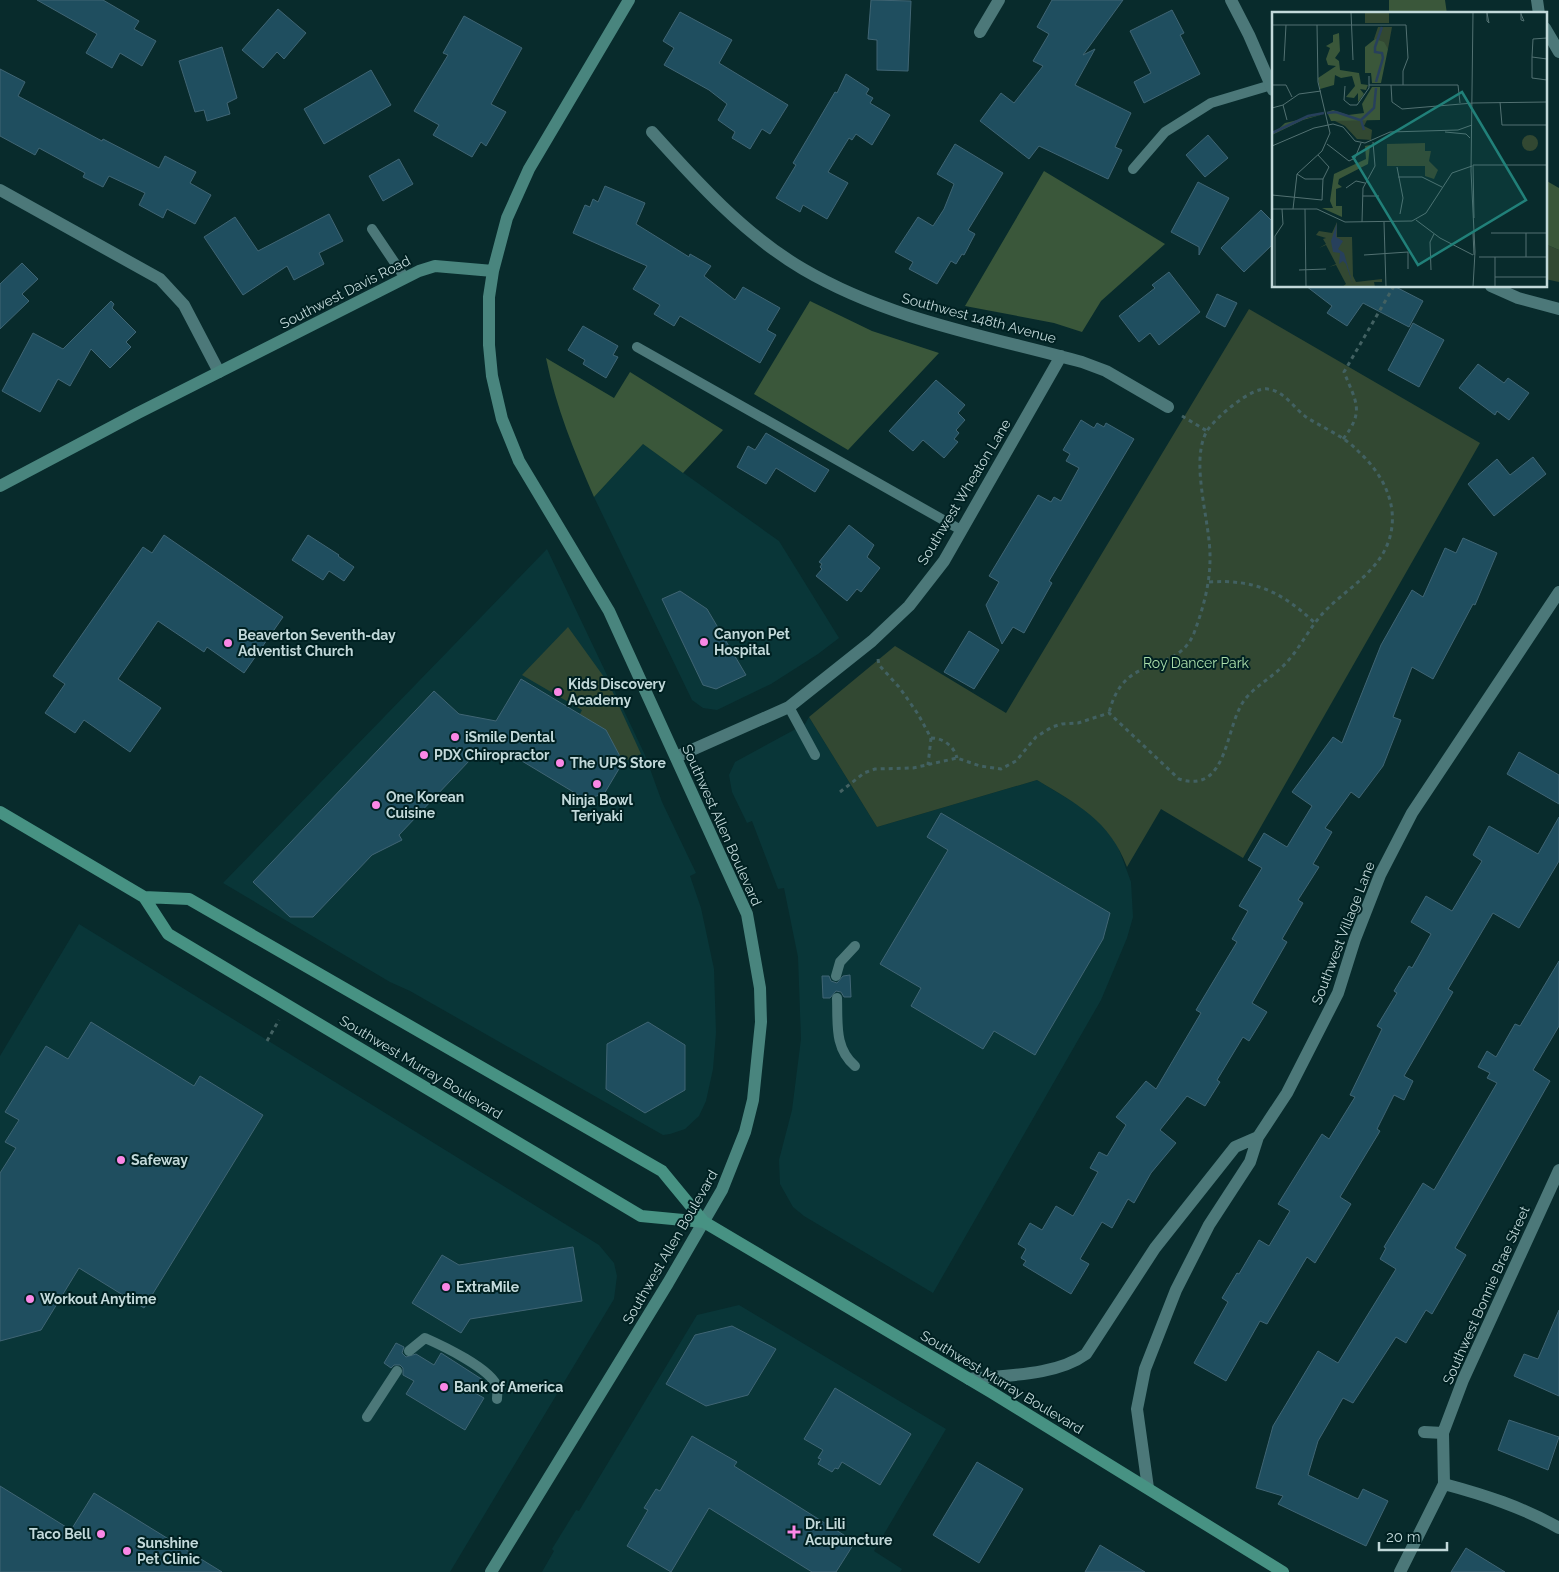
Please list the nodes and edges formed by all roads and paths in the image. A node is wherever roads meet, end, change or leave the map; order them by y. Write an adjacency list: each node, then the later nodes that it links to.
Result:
1 (629, 0): 12 (street)
2 (999, 0): 5 (street)
3 (1231, 0): 7 (street)
4 (1546, 30): 6 (street)
5 (980, 32)
6 (1559, 52)
7 (1272, 88): 9 (lane)
8 (652, 132): 18 (street, Southwest 148th Avenue)
9 (1133, 168)
10 (0, 190): 19 (street)
11 (372, 229): 13 (lane)
12 (493, 271): 13 (street, Southwest Davis Road); 33 (street, Southwest Allen Boulevard)
13 (405, 278): 19 (street, Southwest Davis Road)
14 (1393, 288): 22 (path)
15 (1496, 288): 16 (street)
16 (1559, 309)
17 (637, 347): 24 (lane)
18 (1060, 356): 20 (street, Southwest 148th Avenue); 24 (street, Southwest Wheaton Lane)
19 (219, 372): 23 (street, Southwest Davis Road)
20 (1168, 407): 21 (path)
21 (1207, 431): 22 (path); 25 (path)
22 (1343, 440): 27 (path)
23 (0, 486)
24 (962, 530): 28 (street, Southwest Wheaton Lane)
25 (1209, 582): 27 (path); 30 (path)
26 (1559, 592): 45 (street, Southwest Village Lane)
27 (1315, 622): 30 (path)
28 (875, 638): 29 (street, Southwest Wheaton Lane); 31 (path)
29 (789, 707): 32 (lane); 33 (street, Southwest Wheaton Lane)
30 (1109, 713): 34 (path)
31 (931, 738): 34 (path); 35 (path)
32 (815, 754)
33 (676, 757): 47 (street, Southwest Allen Boulevard)
34 (957, 758): 35 (path)
35 (928, 765): 36 (path)
36 (840, 792)
37 (0, 812): 38 (main road, Southwest Murray Boulevard)
38 (144, 897): 42 (main road, Southwest Murray Boulevard); 47 (main road, Southwest Murray Boulevard)
39 (855, 946): 40 (lane)
40 (836, 976)
41 (837, 998): 44 (lane)
42 (288, 1005): 43 (path); 47 (main road, Southwest Murray Boulevard)
43 (267, 1041)
44 (855, 1066)
45 (1258, 1137): 50 (street); 56 (street, Southwest Village Lane)
46 (1559, 1170): 54 (street, Southwest Bonnie Brae Street)
47 (704, 1222): 50 (main road, Southwest Murray Boulevard); 58 (street, Southwest Allen Boulevard)
48 (409, 1350): 51 (lane)
49 (397, 1371): 52 (lane)
50 (969, 1379): 56 (main road, Southwest Murray Boulevard)
51 (497, 1399)
52 (367, 1416)
53 (1424, 1432): 54 (street)
54 (1443, 1433): 55 (street, Southwest Bonnie Brae Street)
55 (1444, 1484): 57 (street); 60 (street, Southwest Bonnie Brae Street)
56 (1148, 1488): 59 (main road, Southwest Murray Boulevard)
57 (1559, 1528)
58 (491, 1572)
59 (1283, 1572)
60 (1400, 1572)

